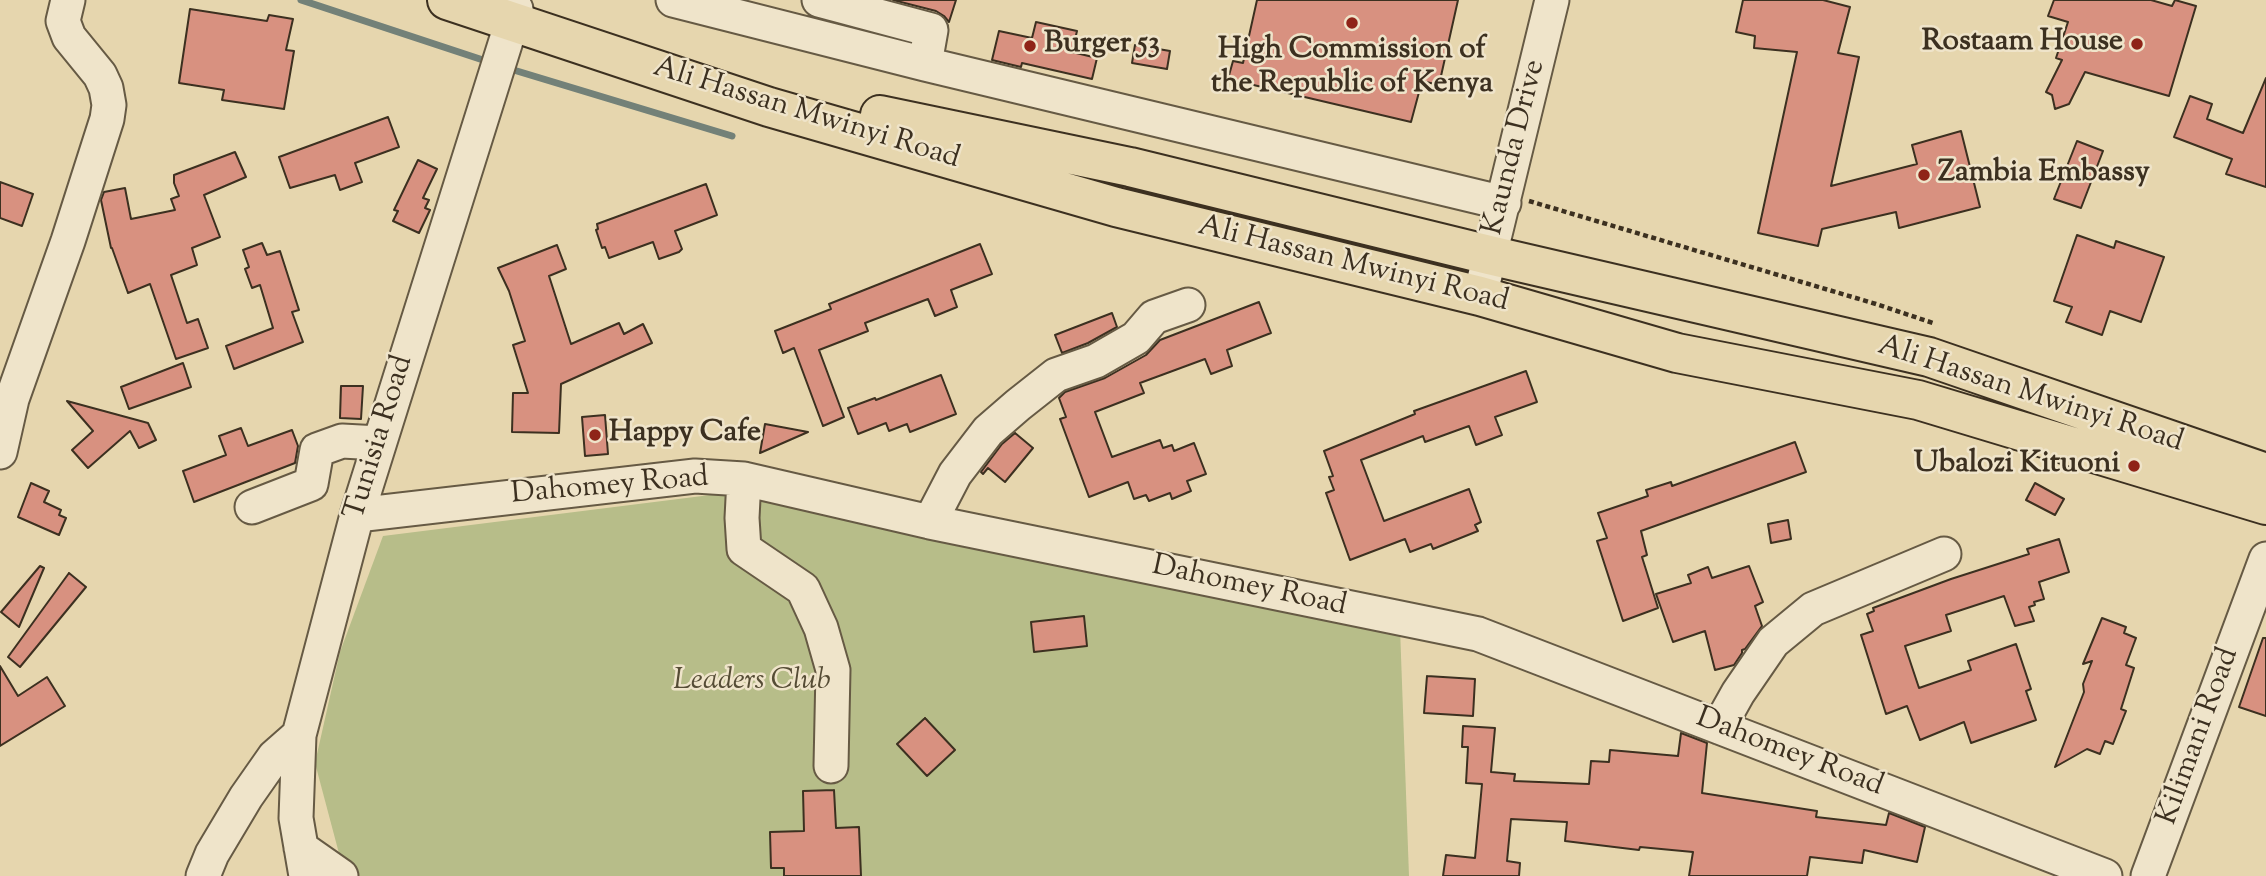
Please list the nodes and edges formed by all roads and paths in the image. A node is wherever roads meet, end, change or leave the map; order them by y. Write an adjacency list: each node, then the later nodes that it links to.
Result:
1 (68, 0): 13 (street)
2 (447, 0): 7 (highway, Ali Hassan Mwinyi Road)
3 (673, 0): 6 (street)
4 (819, 0): 8 (street)
5 (1552, 0): 9 (street, Kaunda Drive)
6 (731, 7): 8 (street)
7 (506, 10): 9 (highway, Ali Hassan Mwinyi Road); 10 (highway, Ali Hassan Mwinyi Road); 12 (street, Tunisia Road)
8 (925, 64): 9 (street)
9 (1498, 226): 10 (street, Kaunda Drive); 14 (highway, Ali Hassan Mwinyi Road)
10 (1480, 296): 16 (highway, Ali Hassan Mwinyi Road)
11 (1188, 305): 19 (street)
12 (379, 443): 17 (street); 18 (street, Tunisia Road)
13 (0, 452)
14 (2266, 474)
15 (744, 479): 18 (street, Dahomey Road); 19 (street, Dahomey Road); 24 (street)
16 (2266, 505)
17 (252, 507)
18 (357, 515): 23 (street, Tunisia Road)
19 (930, 522): 22 (street, Dahomey Road)
20 (1944, 554): 22 (street)
21 (2266, 559): 29 (street, Kilimani Road)
22 (1718, 727): 28 (street, Dahomey Road)
23 (299, 735): 25 (street, Tunisia Road); 26 (street)
24 (831, 766)
25 (303, 862): 27 (street)
26 (203, 876)
27 (341, 876)
28 (2105, 876)
29 (2148, 876)

